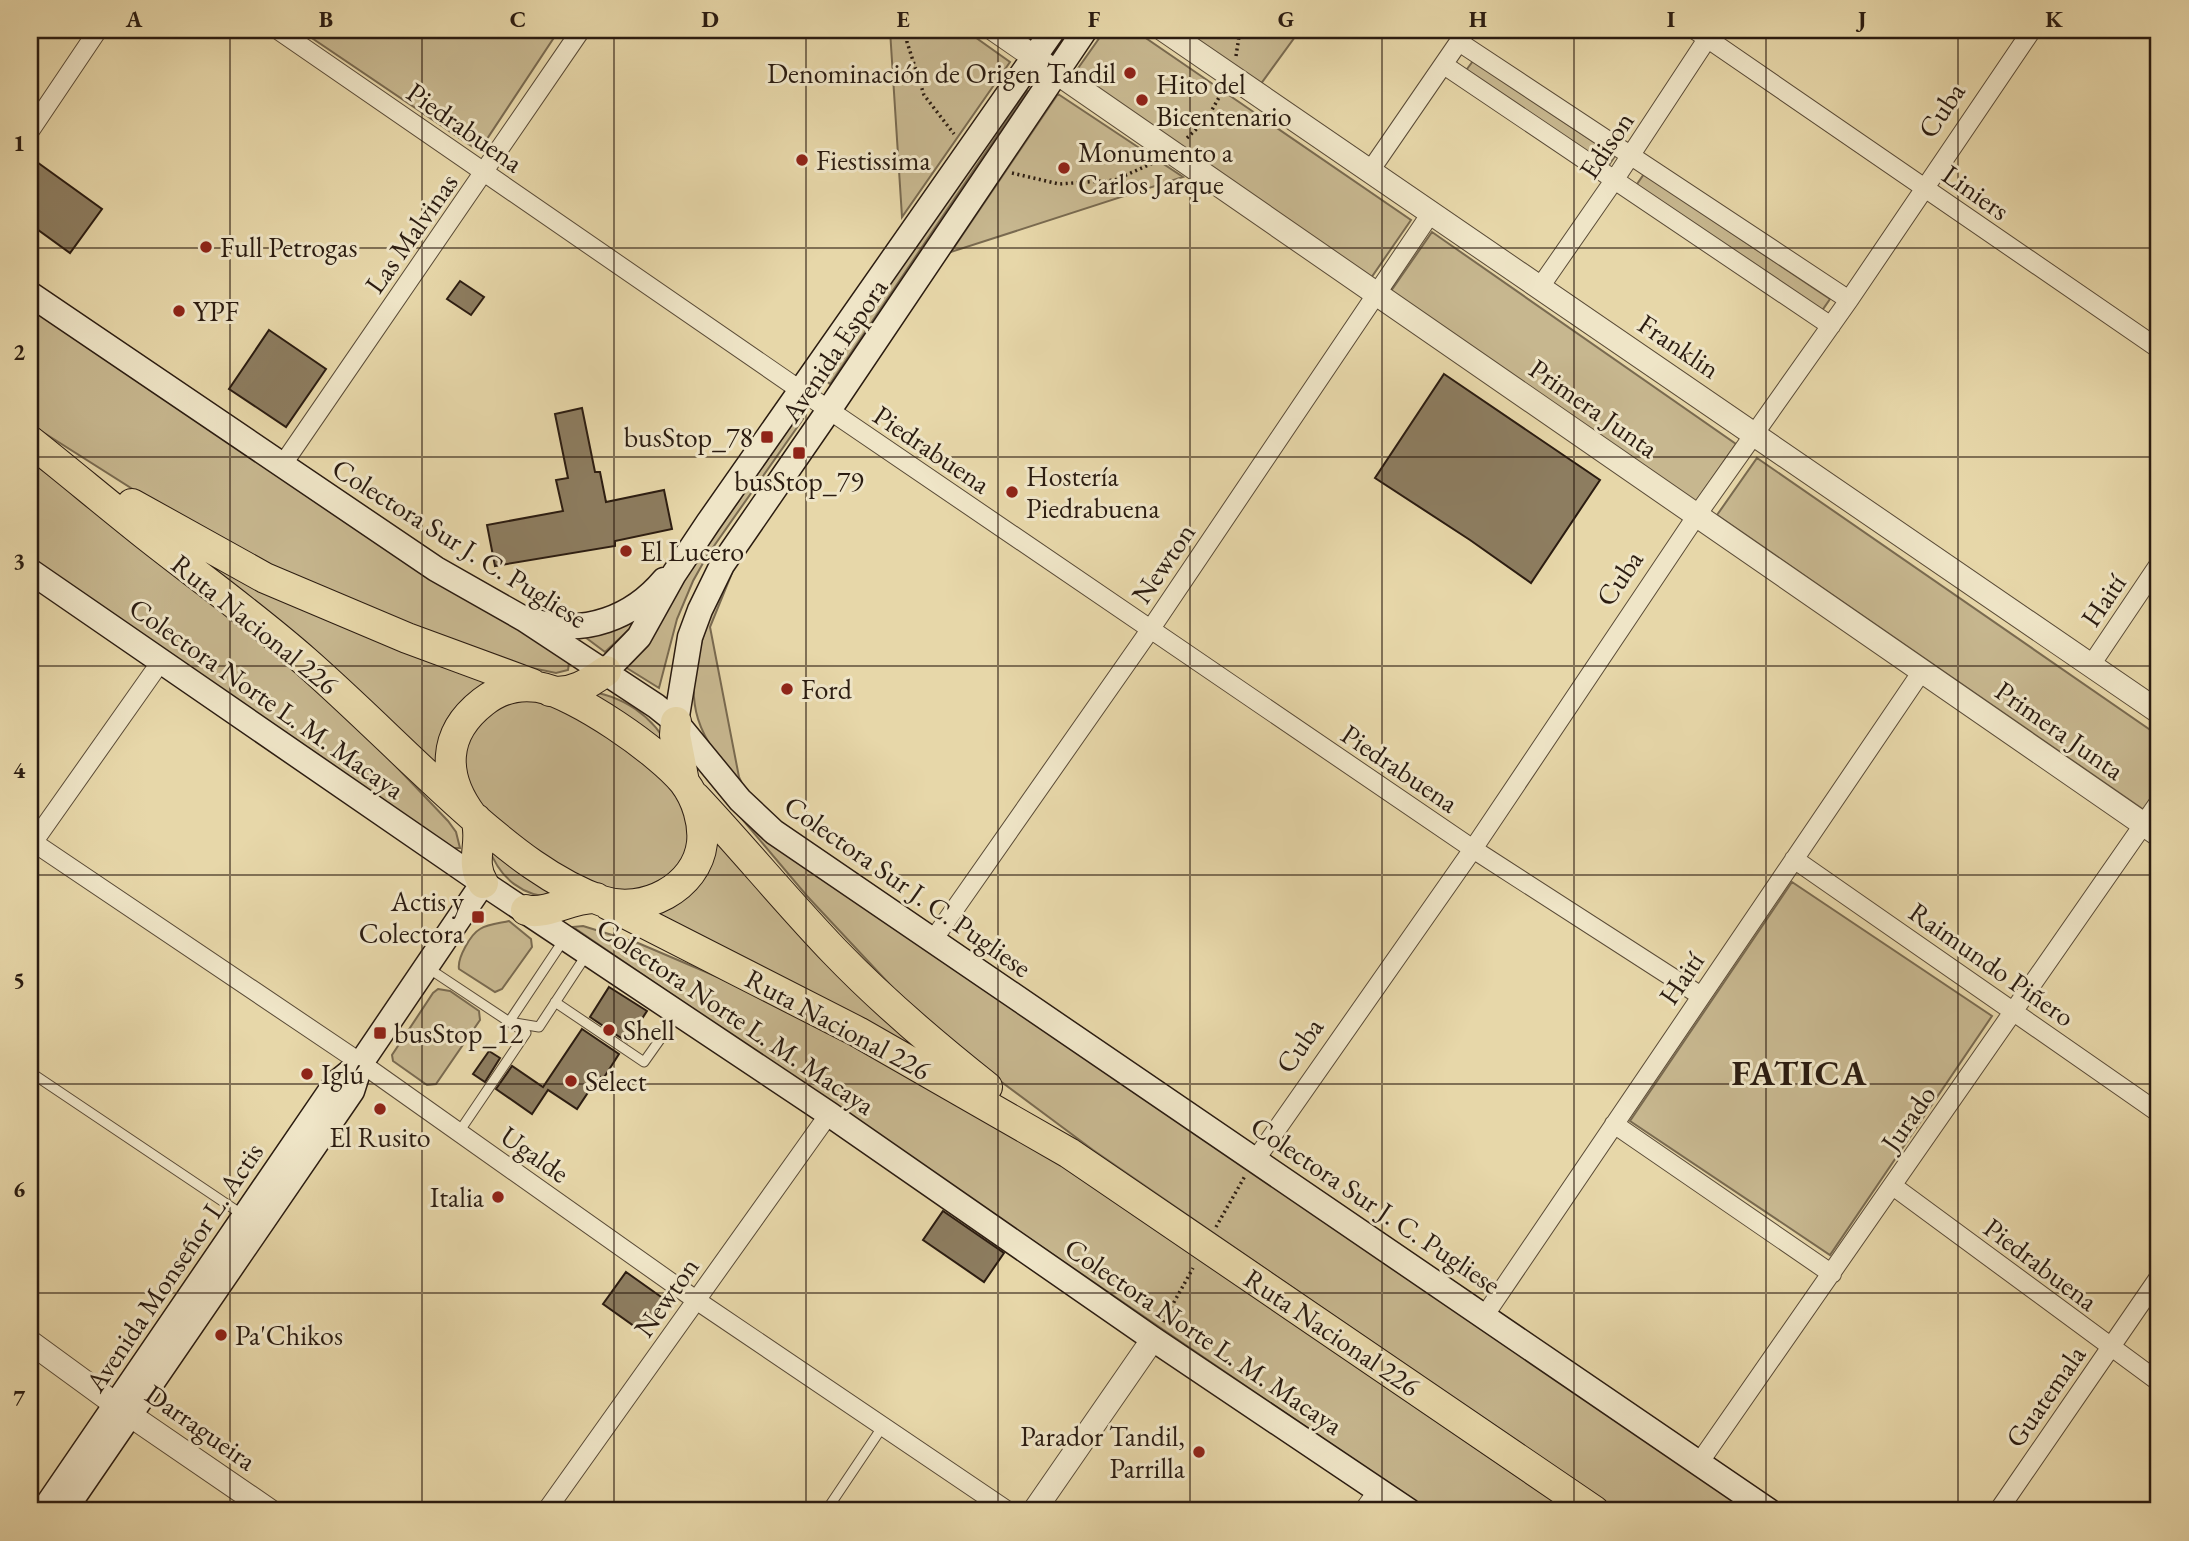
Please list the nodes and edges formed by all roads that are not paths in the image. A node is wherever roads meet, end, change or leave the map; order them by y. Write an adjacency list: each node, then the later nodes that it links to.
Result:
1 (98, 30): 14 (street)
2 (278, 30): 17 (street, Piedrabuena)
3 (581, 30): 17 (street, Las Malvinas)
4 (995, 30): 11 (street, Primera Junta)
5 (1053, 30): 11 (main road, Avenida Espora)
6 (1085, 30): 13 (main road, Avenida Espora)
7 (1164, 30): 16 (street, Franklin)
8 (2032, 30): 19 (street, Cuba)
9 (1705, 33): 15 (street, Edison); 19 (street, Liniers)
10 (1463, 36): 12 (street); 15 (street)
11 (1034, 56): 13 (street, Primera Junta); 27 (main road, Avenida Espora)
12 (1444, 65): 16 (street); 18 (street)
13 (1056, 72): 22 (street, Primera Junta); 28 (main road, Avenida Espora)
14 (30, 131)
15 (1630, 155): 18 (street, Edison); 24 (street)
16 (1370, 171): 20 (street, Franklin)
17 (485, 173): 27 (street, Piedrabuena); 31 (street, Las Malvinas)
18 (1615, 179): 21 (street, Edison); 25 (street)
19 (1924, 188): 24 (street, Cuba); 26 (street, Liniers)
20 (1431, 213): 21 (street, Franklin); 22 (street, Newton)
21 (1540, 287): 29 (street, Franklin)
22 (1376, 293): 32 (street, Primera Junta); 37 (street, Newton)
23 (30, 294): 31 (main road, Colectora Sur J. C. Pugliese)
24 (1849, 300): 25 (street, Cuba)
25 (1832, 326): 29 (street, Cuba)
26 (2159, 349)
27 (800, 389): 28 (street, Piedrabuena); 33 (main road, Avenida Espora)
28 (829, 410): 37 (street, Piedrabuena); 44 (main road, Avenida Espora)
29 (1755, 435): 32 (street, Cuba); 39 (street, Franklin)
30 (30, 441): 42 (highway, Ruta Nacional 226); 47 (highway, Ruta Nacional 226)
31 (283, 464): 36 (main road, Colectora Sur J. C. Pugliese)
32 (1697, 515): 41 (street, Primera Junta); 50 (street, Cuba)
33 (690, 551): 36 (main road); 40 (main road, Avenida Espora)
34 (2159, 564): 39 (street, Haití)
35 (30, 571): 38 (main road, Colectora Norte L. M. Macaya)
36 (524, 618): 40 (main road, Colectora Sur J. C. Pugliese)
37 (1150, 629): 50 (street, Piedrabuena); 56 (street, Newton)
38 (162, 660): 49 (street); 52 (main road, Colectora Norte L. M. Macaya)
39 (2091, 665): 43 (street, Franklin)
40 (606, 671): 42 (highway); 44 (main road, Colectora Sur J. C. Pugliese)
41 (1922, 671): 48 (street, Primera Junta); 51 (street, Haití)
42 (545, 689): 45 (highway, Ruta Nacional 226); 47 (highway, Ruta Nacional 226)
43 (2159, 712)
44 (676, 722): 45 (highway); 56 (main road, Colectora Sur J. C. Pugliese)
45 (686, 786): 53 (highway, Ruta Nacional 226); 70 (highway, Ruta Nacional 226)
46 (2159, 802): 48 (street, Jurado)
47 (474, 817): 52 (highway); 53 (highway, Ruta Nacional 226)
48 (2152, 830): 61 (street, Jurado)
49 (31, 843): 64 (street, Ugalde)
50 (1473, 849): 59 (street, Piedrabuena); 71 (street, Cuba)
51 (1794, 859): 59 (street, Haití); 61 (street, Raimundo Piñero)
52 (483, 883): 54 (main road, Colectora Norte L. M. Macaya); 58 (main road, Avenida Monseñor L. Actis)
53 (599, 900): 54 (highway); 70 (highway, Ruta Nacional 226)
54 (526, 910): 55 (main road, Colectora Norte L. M. Macaya)
55 (566, 937): 57 (main road, Colectora Norte L. M. Macaya); 63 (lane)
56 (933, 940): 71 (main road, Colectora Sur J. C. Pugliese)
57 (588, 952): 60 (lane); 62 (main road, Colectora Norte L. M. Macaya)
58 (425, 966): 63 (lane); 64 (main road, Avenida Monseñor L. Actis)
59 (1701, 996): 68 (street, Haití)
60 (555, 1002): 62 (lane); 63 (lane)
61 (2014, 1012): 66 (street, Raimundo Piñero); 72 (street, Jurado)
62 (678, 1013): 67 (main road, Colectora Norte L. M. Macaya)
63 (509, 1022): 69 (lane)
64 (360, 1063): 69 (street, Ugalde); 73 (main road, Avenida Monseñor L. Actis); 82 (main road, Avenida Monseñor L. Actis)
65 (30, 1072): 73 (lane)
66 (2159, 1113)
67 (829, 1114): 76 (street, Newton); 78 (main road, Colectora Norte L. M. Macaya)
68 (1614, 1124): 74 (street); 77 (street, Haití)
69 (459, 1132): 76 (street, Ugalde)
70 (1069, 1153): 95 (highway, Ruta Nacional 226)
71 (1256, 1159): 77 (main road, Colectora Sur J. C. Pugliese)
72 (1893, 1186): 74 (street, Jurado); 80 (street, Piedrabuena)
73 (244, 1216): 82 (main road, Avenida Monseñor L. Actis)
74 (1832, 1274): 84 (street, Jurado)
75 (2159, 1277): 80 (street, Guatemala)
76 (696, 1300): 83 (street, Ugalde); 89 (street, Newton)
77 (1485, 1315): 84 (main road, Colectora Sur J. C. Pugliese)
78 (1153, 1339): 85 (main road, Colectora Norte L. M. Macaya); 92 (street)
79 (30, 1342): 82 (street, Darragueira)
80 (2111, 1348): 81 (street, Piedrabuena); 97 (street, Guatemala)
81 (2159, 1382)
82 (123, 1409): 86 (main road, Avenida Monseñor L. Actis); 87 (main road, Avenida Monseñor L. Actis); 88 (street, Darragueira)
83 (883, 1426): 90 (lane); 91 (street, Ugalde)
84 (1699, 1463): 96 (main road, Colectora Sur J. C. Pugliese)
85 (1378, 1490): 93 (street); 94 (main road, Colectora Norte L. M. Macaya)
86 (43, 1511)
87 (64, 1511)
88 (270, 1511)
89 (546, 1511)
90 (826, 1511)
91 (1008, 1511)
92 (1034, 1511)
93 (1363, 1511)
94 (1409, 1511)
95 (1594, 1511)
96 (1769, 1511)
97 (1998, 1511)

